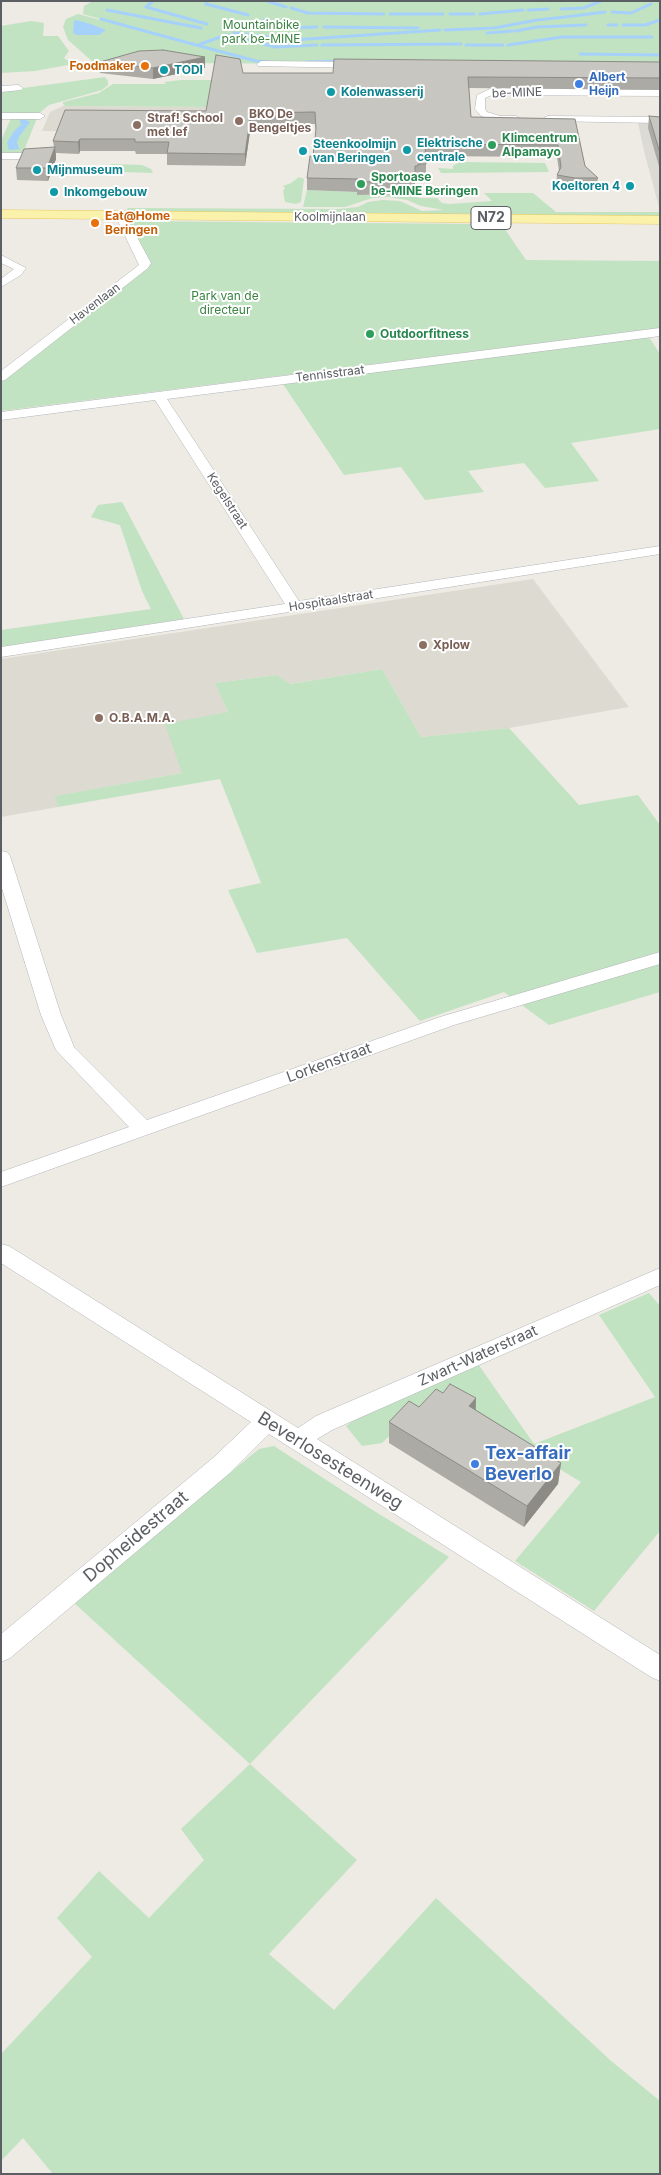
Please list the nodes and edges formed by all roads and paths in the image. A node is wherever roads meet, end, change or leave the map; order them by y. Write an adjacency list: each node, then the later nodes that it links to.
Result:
1 (261, 64): 2 (street)
2 (373, 65)
3 (18, 88): 4 (street)
4 (1, 89)
5 (660, 93): 8 (street, be-MINE)
6 (1, 116): 7 (street)
7 (40, 116)
8 (523, 119)
9 (540, 119): 10 (street, be-MINE)
10 (660, 120)
11 (1, 156): 12 (street)
12 (24, 156)
13 (1, 214): 14 (main road, Koolmijnlaan / N72)
14 (120, 215): 15 (main road, Koolmijnlaan / N72); 19 (street, Havenlaan)
15 (660, 220)
16 (1, 258): 17 (street)
17 (1, 284)
18 (660, 332): 20 (street, Tennisstraat)
19 (1, 377)
20 (159, 396): 21 (street, Tennisstraat); 23 (street, Kegelstraat)
21 (1, 416)
22 (660, 550): 23 (street, Hospitaalstraat)
23 (295, 607): 24 (street, Hospitaalstraat)
24 (1, 652)
25 (1, 856): 27 (street)
26 (660, 958): 27 (street, Lorkenstraat)
27 (144, 1129): 28 (street, Lorkenstraat)
28 (1, 1180)
29 (1, 1252): 31 (street, Beverlosesteenweg)
30 (660, 1276): 32 (street, Zwart-Waterstraat)
31 (266, 1421): 32 (street, Beverlosesteenweg); 33 (street, Dopheidestraat)
32 (299, 1441): 34 (street, Beverlosesteenweg)
33 (1, 1650)
34 (660, 1669)

